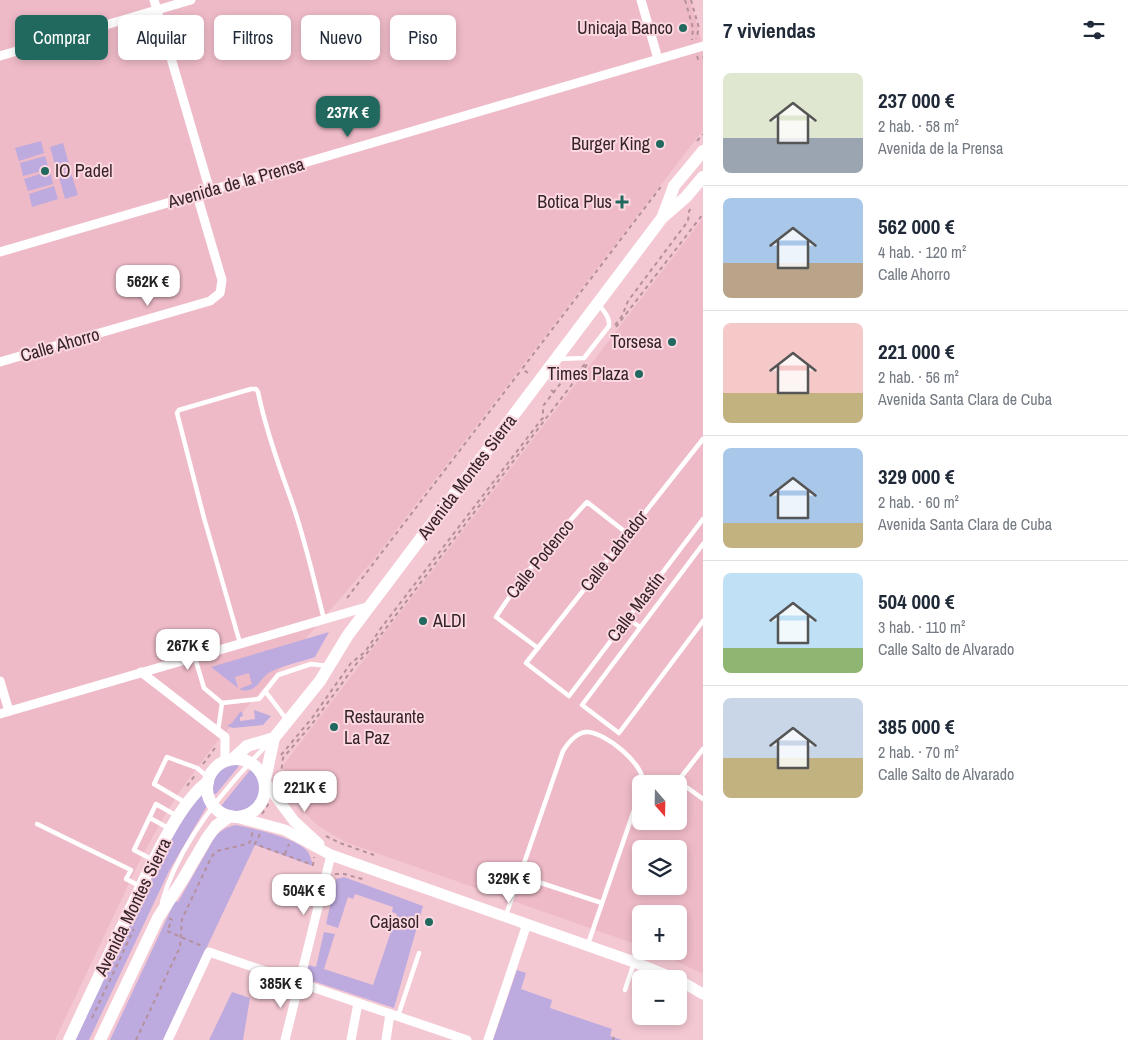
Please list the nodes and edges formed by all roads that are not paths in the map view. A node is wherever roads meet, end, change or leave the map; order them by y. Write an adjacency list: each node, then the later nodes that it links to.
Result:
1 (154, 0): 4 (street)
2 (191, 0): 4 (street)
3 (641, 0): 7 (street)
4 (157, 10): 6 (street); 10 (street)
5 (699, 47): 7 (street, Avenida de la Prensa)
6 (0, 56)
7 (658, 60): 10 (street, Avenida de la Prensa)
8 (698, 149): 12 (main road, Avenida Montes Sierra)
9 (703, 177): 12 (main road, Avenida Montes Sierra)
10 (210, 191): 11 (street, Avenida de la Prensa)
11 (197, 195): 13 (street, Avenida de la Prensa); 16 (street, Calle Ahorro)
12 (662, 218): 14 (main road, Avenida Montes Sierra)
13 (0, 252)
14 (598, 303): 15 (main road, Avenida Montes Sierra); 15 (lane)
15 (555, 360): 21 (main road, Avenida Montes Sierra)
16 (0, 362)
17 (703, 439): 19 (lane, Calle Labrador)
18 (703, 519): 22 (lane, Calle Mastín)
19 (628, 534): 27 (lane, Calle Labrador); 27 (lane, Calle Podenco)
20 (703, 544): 25 (lane, Calle Mastín)
21 (370, 606): 23 (street); 30 (main road, Avenida Montes Sierra)
22 (628, 619): 25 (lane); 29 (lane, Calle Mastín)
23 (324, 620): 26 (street); 26 (lane)
24 (703, 621): 25 (lane, Calle Mastín)
25 (640, 627)
26 (241, 644): 28 (street)
27 (538, 648): 29 (lane, Calle Labrador)
28 (194, 657): 31 (street); 34 (lane)
29 (526, 663)
30 (330, 666): 33 (lane); 36 (main road, Avenida Montes Sierra)
31 (141, 672): 35 (street); 37 (street)
32 (0, 681): 35 (street)
33 (265, 691): 34 (lane); 36 (lane)
34 (222, 703): 37 (lane)
35 (4, 713)
36 (288, 722): 38 (main road, Avenida Montes Sierra)
37 (221, 734): 40 (street)
38 (274, 738): 40 (main road); 41 (lane, Avenida Montes Sierra); 44 (main road, Avenida Montes Sierra)
39 (703, 749): 45 (lane)
40 (229, 760): 41 (main road); 43 (main road, Avenida Montes Sierra)
41 (250, 762): 44 (main road); 47 (lane, Avenida Montes Sierra)
42 (641, 775): 56 (lane)
43 (208, 780): 46 (main road, Avenida Montes Sierra); 46 (lane); 47 (main road)
44 (265, 781): 50 (main road, Avenida Montes Sierra); 54 (street)
45 (703, 799)
46 (187, 804): 49 (main road, Avenida Montes Sierra)
47 (213, 806): 50 (main road); 60 (lane, Avenida Montes Sierra)
48 (632, 816): 58 (lane)
49 (179, 817): 51 (lane); 53 (main road, Avenida Montes Sierra)
50 (233, 817): 54 (street); 60 (main road, Avenida Montes Sierra)
51 (150, 818): 53 (lane); 55 (lane)
52 (37, 824): 57 (lane)
53 (171, 830): 55 (main road, Avenida Montes Sierra)
54 (332, 855): 59 (street); 66 (street)
55 (154, 861): 57 (main road, Avenida Montes Sierra)
56 (520, 876): 58 (lane); 59 (lane)
57 (142, 886): 72 (main road, Avenida Montes Sierra)
58 (602, 903): 62 (lane)
59 (506, 916): 61 (street)
60 (164, 918): 73 (main road, Avenida Montes Sierra)
61 (527, 924): 62 (street); 79 (street)
62 (587, 945): 64 (street)
63 (419, 953): 71 (lane)
64 (634, 962): 65 (street); 68 (lane)
65 (653, 970)
66 (299, 983): 70 (street); 74 (street); 75 (street)
67 (687, 985): 69 (street)
68 (625, 990)
69 (703, 994)
70 (358, 1003): 71 (street); 76 (street)
71 (394, 1015): 77 (street); 78 (street)
72 (69, 1040)
73 (100, 1040)
74 (168, 1040)
75 (285, 1040)
76 (351, 1040)
77 (386, 1040)
78 (467, 1040)
79 (488, 1040)

